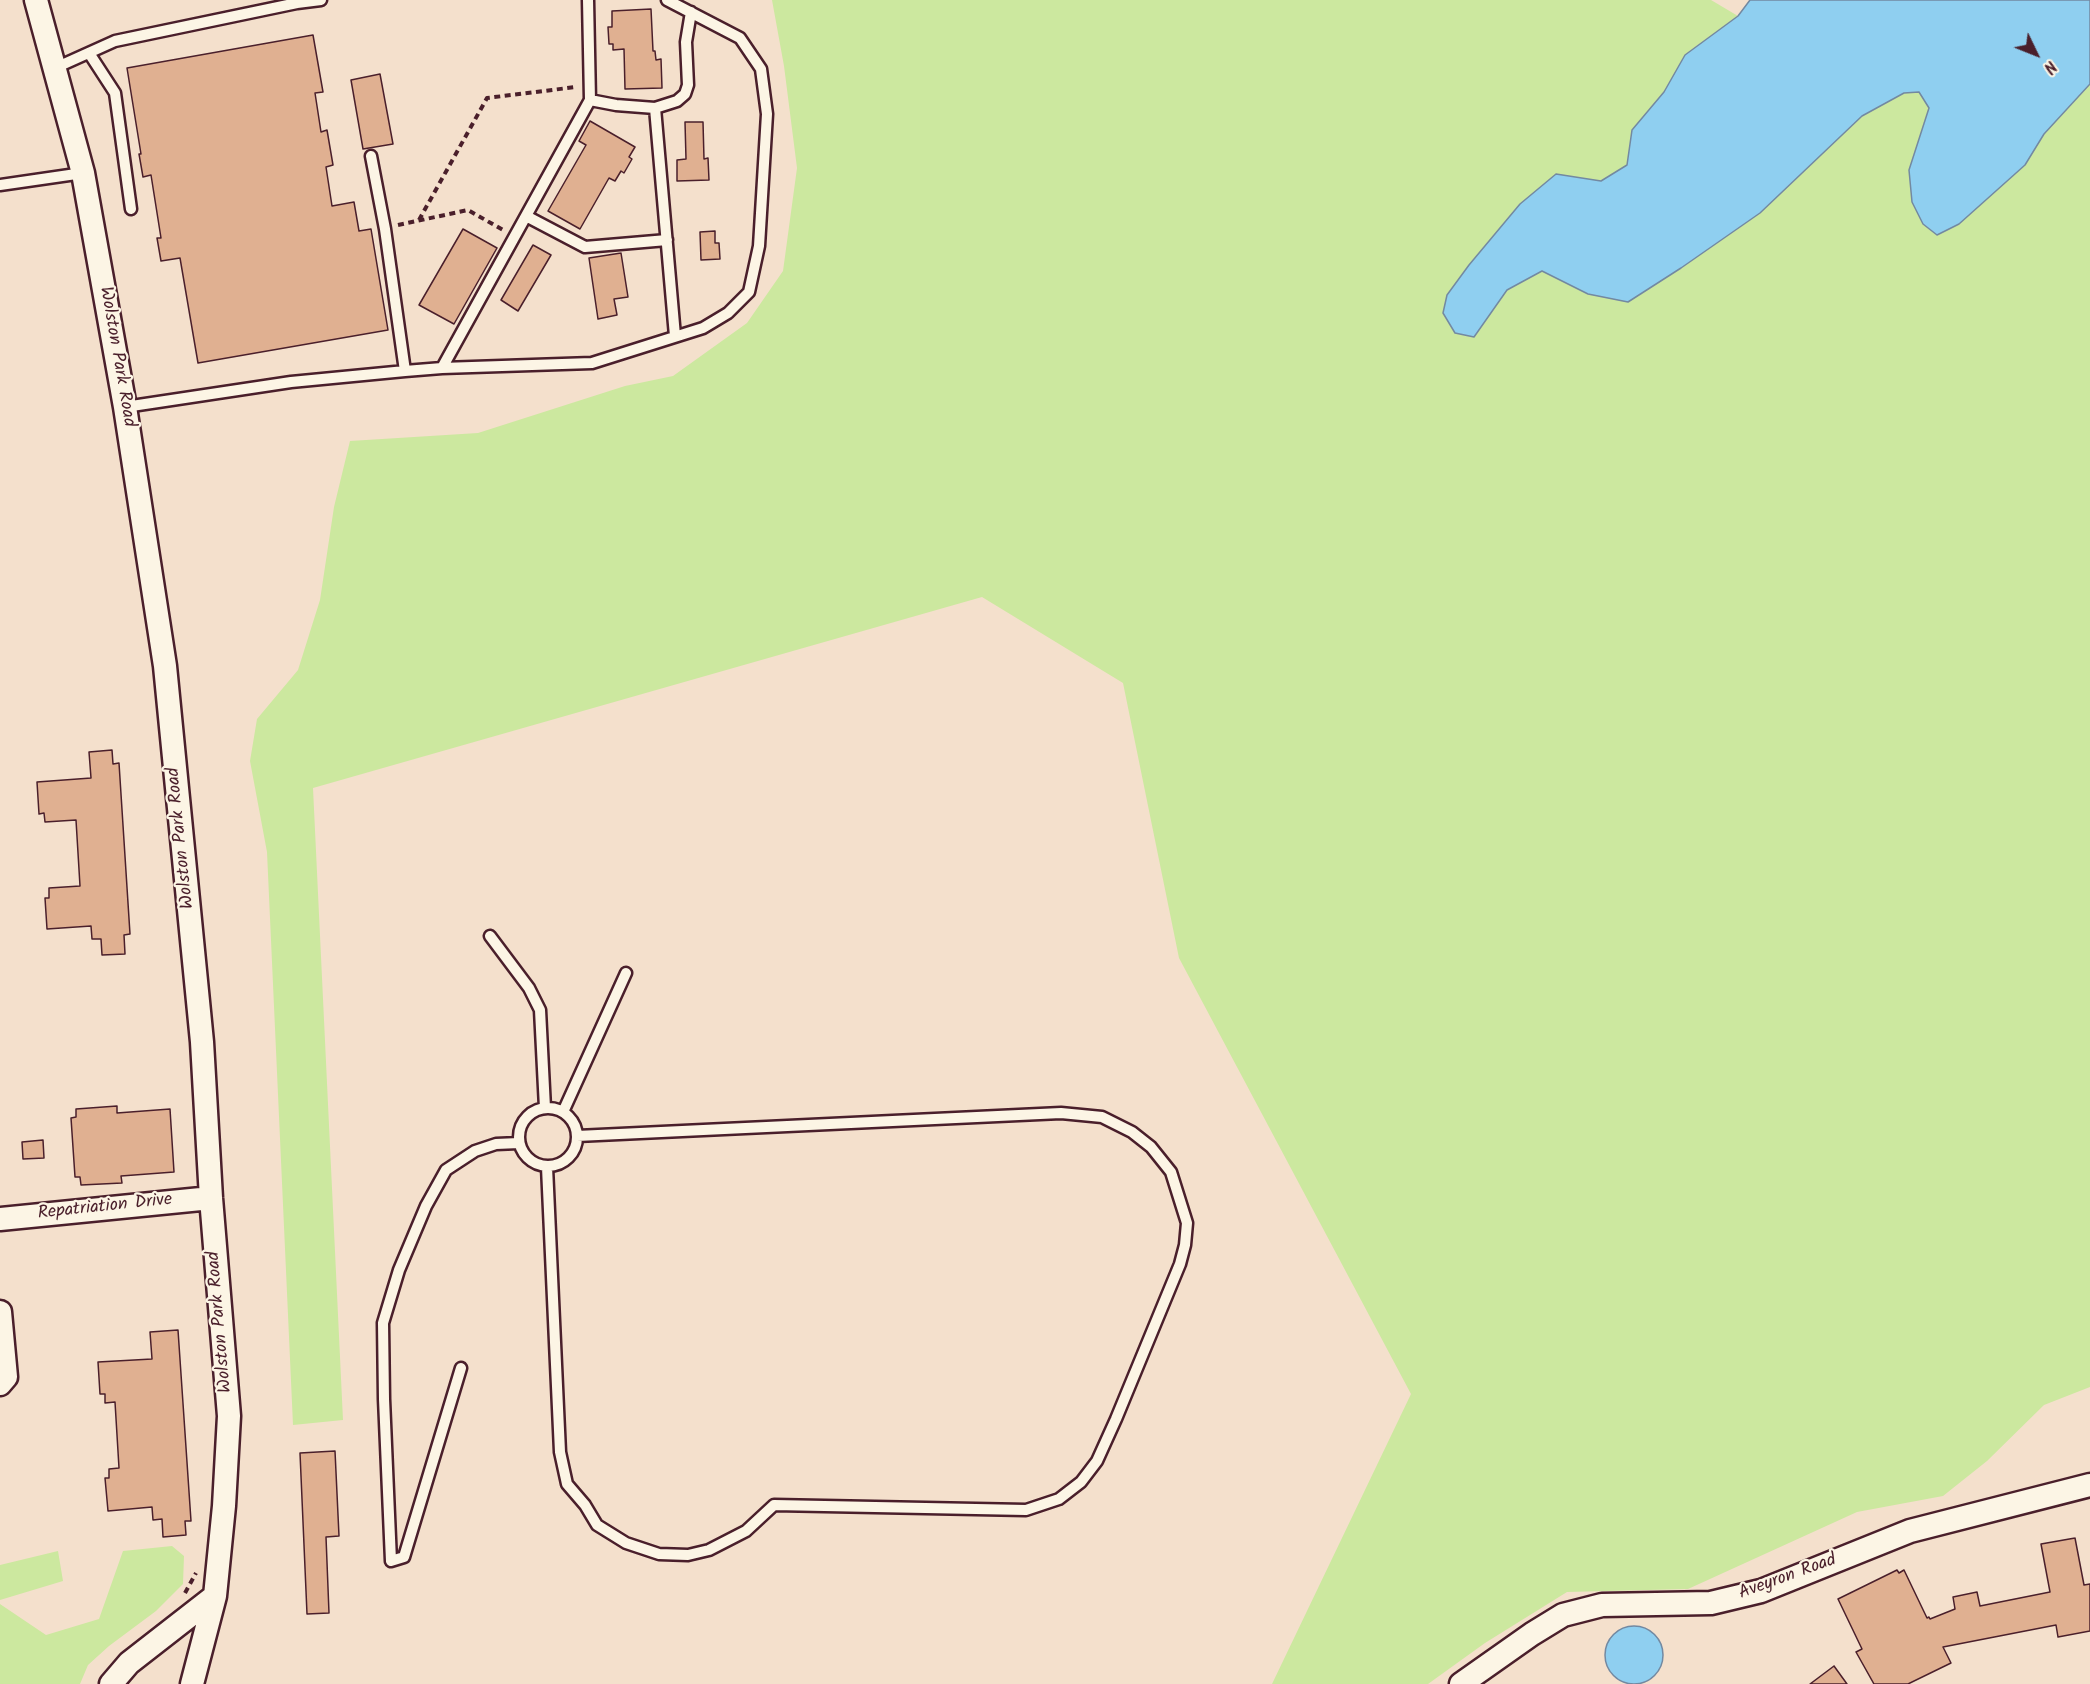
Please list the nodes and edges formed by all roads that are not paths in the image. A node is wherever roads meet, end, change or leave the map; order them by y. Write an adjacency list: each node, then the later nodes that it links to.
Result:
1 (36, 0): 7 (street, Wolston Park Road)
2 (321, 0): 6 (lane)
3 (588, 0): 8 (lane)
4 (667, 0): 5 (lane)
5 (691, 12): 9 (lane); 16 (lane)
6 (89, 53): 7 (lane); 13 (lane)
7 (55, 68): 11 (street, Wolston Park Road)
8 (590, 100): 9 (lane); 14 (lane)
9 (655, 108): 15 (lane)
10 (371, 156): 18 (lane)
11 (83, 173): 12 (lane); 19 (street, Wolston Park Road)
12 (0, 185)
13 (130, 208)
14 (526, 216): 15 (lane); 17 (lane)
15 (667, 240): 16 (lane)
16 (675, 336): 17 (lane)
17 (442, 368): 18 (lane)
18 (405, 371): 19 (lane)
19 (125, 407): 27 (street, Wolston Park Road)
20 (490, 936): 22 (lane)
21 (626, 973): 23 (lane)
22 (544, 1108): 23 (lane); 25 (lane)
23 (563, 1112): 24 (lane)
24 (577, 1136): 26 (lane); 26 (lane)
25 (519, 1143): 26 (lane); 30 (lane)
26 (547, 1167)
27 (211, 1197): 28 (street, Repatriation Drive); 33 (street, Wolston Park Road)
28 (0, 1220)
29 (0, 1312): 31 (street)
30 (461, 1368)
31 (0, 1384)
32 (2090, 1485): 36 (street, Aveyron Road)
33 (214, 1596): 34 (street); 35 (street, Wolston Park Road)
34 (111, 1684)
35 (192, 1684)
36 (1461, 1684)

